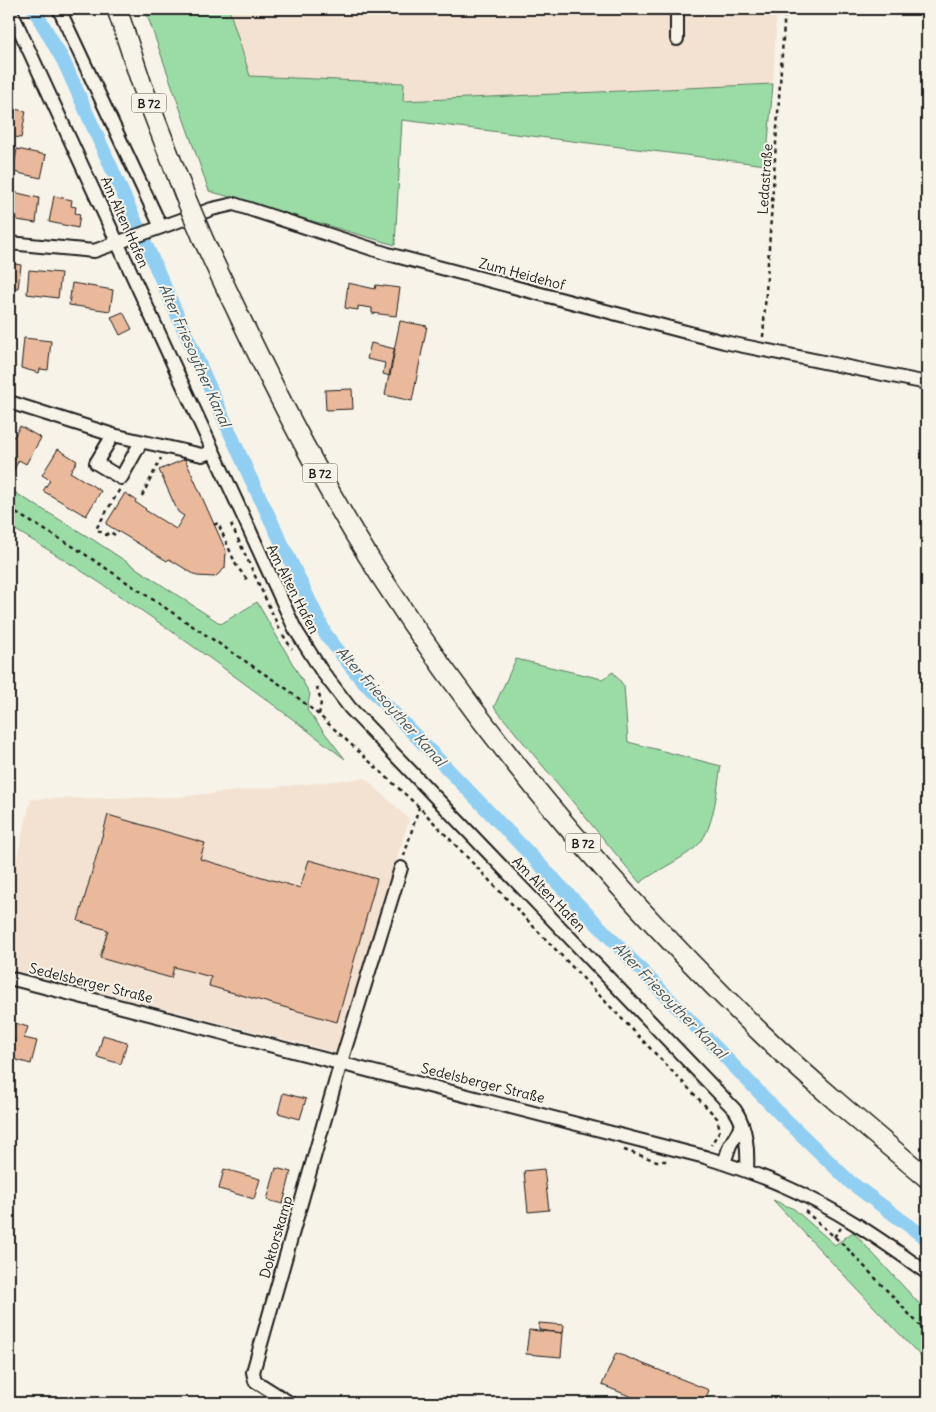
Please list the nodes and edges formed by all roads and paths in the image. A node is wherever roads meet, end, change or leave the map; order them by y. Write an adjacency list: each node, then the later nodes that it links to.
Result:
1 (10, 9): 9 (street, Am Alten Hafen)
2 (59, 9): 7 (street)
3 (117, 9): 31 (highway, B 72, bridge)
4 (677, 9): 6 (street)
5 (785, 9): 10 (path, Ledastraße)
6 (677, 39)
7 (161, 227): 9 (street, Zum Heidehof); 10 (street, Zum Heidehof)
8 (9, 243): 9 (street, Zum Heidehof)
9 (118, 244): 16 (street, Am Alten Hafen)
10 (761, 351): 11 (street, Zum Heidehof)
11 (927, 383)
12 (9, 402): 13 (street)
13 (113, 435): 14 (street); 17 (street)
14 (141, 442): 15 (street); 17 (street)
15 (166, 447): 16 (street); 18 (path)
16 (212, 452): 27 (street, Am Alten Hafen)
17 (121, 478): 21 (path)
18 (142, 496)
19 (9, 508): 23 (path)
20 (214, 524): 22 (path)
21 (115, 534)
22 (248, 581)
23 (418, 807): 24 (path); 28 (path)
24 (401, 868): 26 (street)
25 (9, 978): 26 (street, Sedelsberger Straße)
26 (341, 1062): 28 (street, Sedelsberger Straße); 35 (street, Doktorskamp)
27 (742, 1125): 29 (street); 30 (street, Am Alten Hafen)
28 (705, 1157): 29 (street, Sedelsberger Straße)
29 (724, 1163): 30 (street, Sedelsberger Straße)
30 (747, 1171): 33 (street, Sedelsberger Straße)
31 (927, 1178)
32 (803, 1210): 34 (path)
33 (927, 1273)
34 (927, 1333)
35 (290, 1403)

